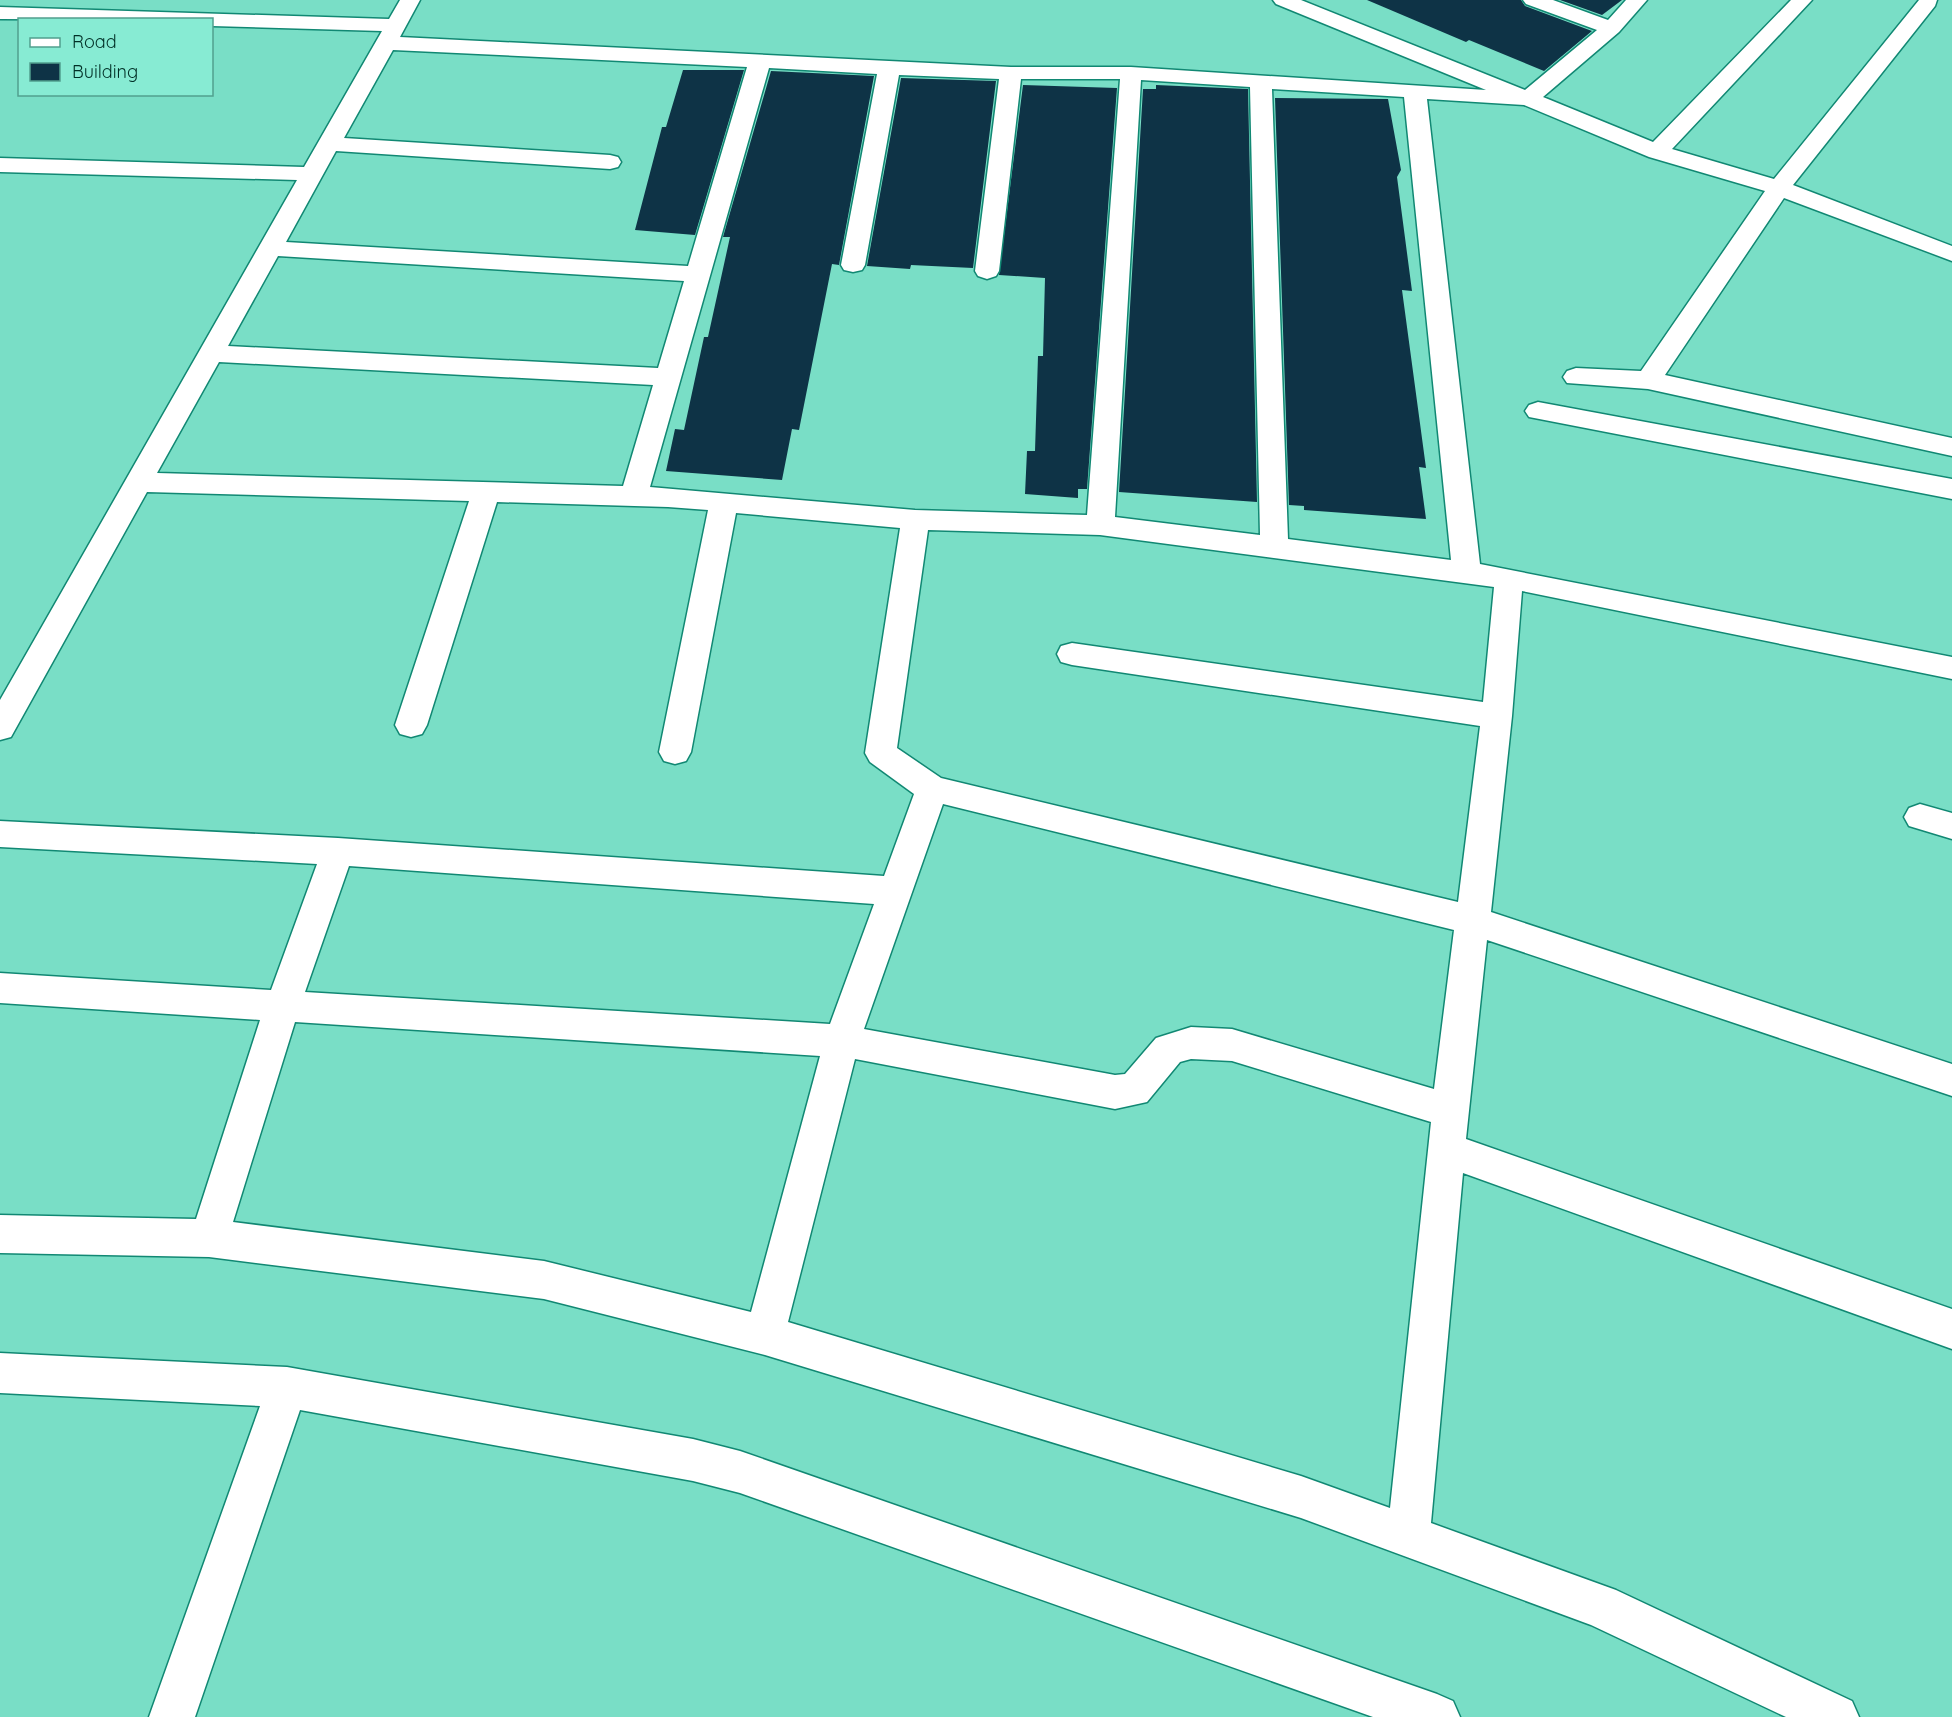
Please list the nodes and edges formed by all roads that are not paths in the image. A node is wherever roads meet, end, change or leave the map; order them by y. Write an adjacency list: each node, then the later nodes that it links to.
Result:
1 (410, 0): 10 (street)
2 (1283, 0): 17 (street)
3 (1533, 0): 9 (street)
4 (1637, 0): 9 (street)
5 (1802, 0): 19 (street)
6 (1930, 3): 23 (street)
7 (117, 7): 8 (street); 10 (street)
8 (0, 14)
9 (1612, 28): 17 (street)
10 (391, 34): 11 (street); 18 (street)
11 (760, 61): 12 (street); 28 (street)
12 (889, 68): 13 (street); 26 (street)
13 (1011, 73): 14 (street); 27 (street)
14 (1131, 73): 15 (street); 41 (street)
15 (1261, 82): 16 (street); 42 (street)
16 (1415, 94): 17 (street); 43 (street)
17 (1528, 99): 19 (street)
18 (329, 144): 20 (street); 22 (street)
19 (1657, 152): 23 (street)
20 (610, 162)
21 (0, 165): 22 (street)
22 (312, 174): 24 (street)
23 (1779, 188): 25 (street); 32 (street)
24 (272, 249): 28 (street); 29 (street)
25 (1952, 254)
26 (853, 265)
27 (987, 271)
28 (698, 274): 30 (street)
29 (212, 353): 30 (street); 35 (street)
30 (668, 377): 38 (street)
31 (1576, 377): 32 (street)
32 (1648, 380): 34 (street)
33 (1538, 411): 36 (street)
34 (1952, 447)
35 (140, 482): 37 (street); 49 (street)
36 (1952, 489)
37 (486, 492): 38 (street); 48 (street)
38 (634, 496): 39 (street)
39 (724, 502): 40 (street); 50 (street)
40 (915, 520): 41 (street); 51 (street)
41 (1100, 525): 42 (street)
42 (1274, 547): 43 (street)
43 (1467, 574): 44 (street)
44 (1509, 578): 46 (street); 47 (street)
45 (1072, 654): 47 (street)
46 (1952, 668)
47 (1497, 716): 57 (street)
48 (411, 725)
49 (0, 728)
50 (675, 752)
51 (932, 789): 56 (street); 57 (street)
52 (1920, 817): 53 (street)
53 (1952, 826)
54 (0, 834): 55 (street)
55 (338, 852): 56 (street); 59 (street)
56 (896, 891): 60 (street)
57 (1471, 920): 61 (street); 62 (street)
58 (0, 988): 59 (street)
59 (283, 1004): 60 (street); 65 (street)
60 (842, 1041): 62 (street); 67 (street)
61 (1952, 1080)
62 (1450, 1111): 63 (street)
63 (1446, 1150): 66 (street); 70 (street)
64 (0, 1234): 65 (street)
65 (209, 1238): 67 (street)
66 (1952, 1329)
67 (765, 1335): 70 (street)
68 (0, 1373): 69 (street)
69 (286, 1387): 71 (street); 72 (street)
70 (1408, 1536): 73 (street)
71 (172, 1717)
72 (1437, 1717)
73 (1836, 1717)

